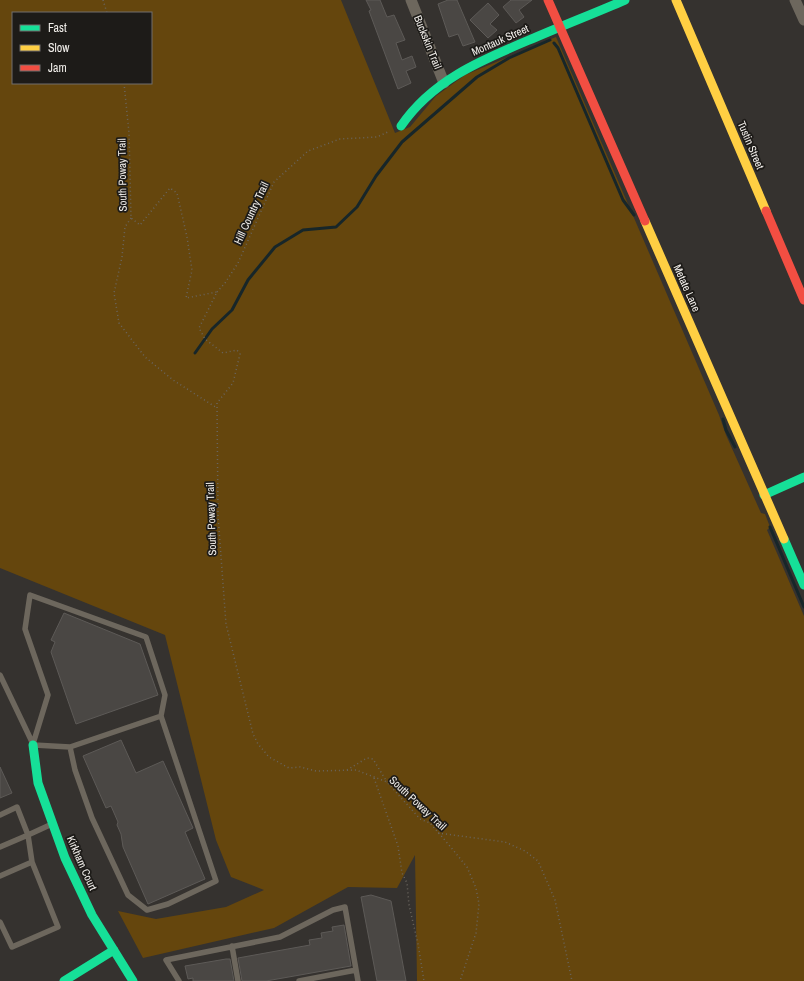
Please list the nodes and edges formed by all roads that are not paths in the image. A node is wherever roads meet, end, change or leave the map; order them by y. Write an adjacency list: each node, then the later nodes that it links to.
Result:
1 (411, 0): 8 (street, Buckskin Trail)
2 (548, 0): 7 (street, Metate Lane)
3 (624, 0): 7 (street, Montauk Street)
4 (676, 0): 10 (street, Tustin Street)
5 (795, 0): 6 (street)
6 (804, 20)
7 (560, 27): 8 (street, Montauk Street); 12 (street, Metate Lane)
8 (444, 84): 9 (street, Montauk Street)
9 (401, 126)
10 (804, 300)
11 (804, 477): 12 (street)
12 (764, 495): 13 (street, Metate Lane)
13 (804, 585)
14 (0, 675): 16 (lane)
15 (161, 716): 16 (lane); 17 (lane); 17 (lane)
16 (33, 745): 17 (lane); 19 (street, Kirkham Court)
17 (70, 747)
18 (0, 815): 20 (lane)
19 (53, 824): 20 (lane); 26 (street, Kirkham Court)
20 (28, 835): 21 (lane); 22 (lane)
21 (0, 847)
22 (32, 862): 23 (lane); 24 (lane)
23 (0, 876)
24 (0, 922)
25 (232, 946): 27 (lane); 30 (lane); 31 (lane)
26 (114, 950): 28 (street); 29 (street, Kirkham Court)
27 (356, 970): 32 (lane); 33 (lane)
28 (64, 981)
29 (133, 981)
30 (179, 981)
31 (238, 981)
32 (299, 981)
33 (358, 981)

